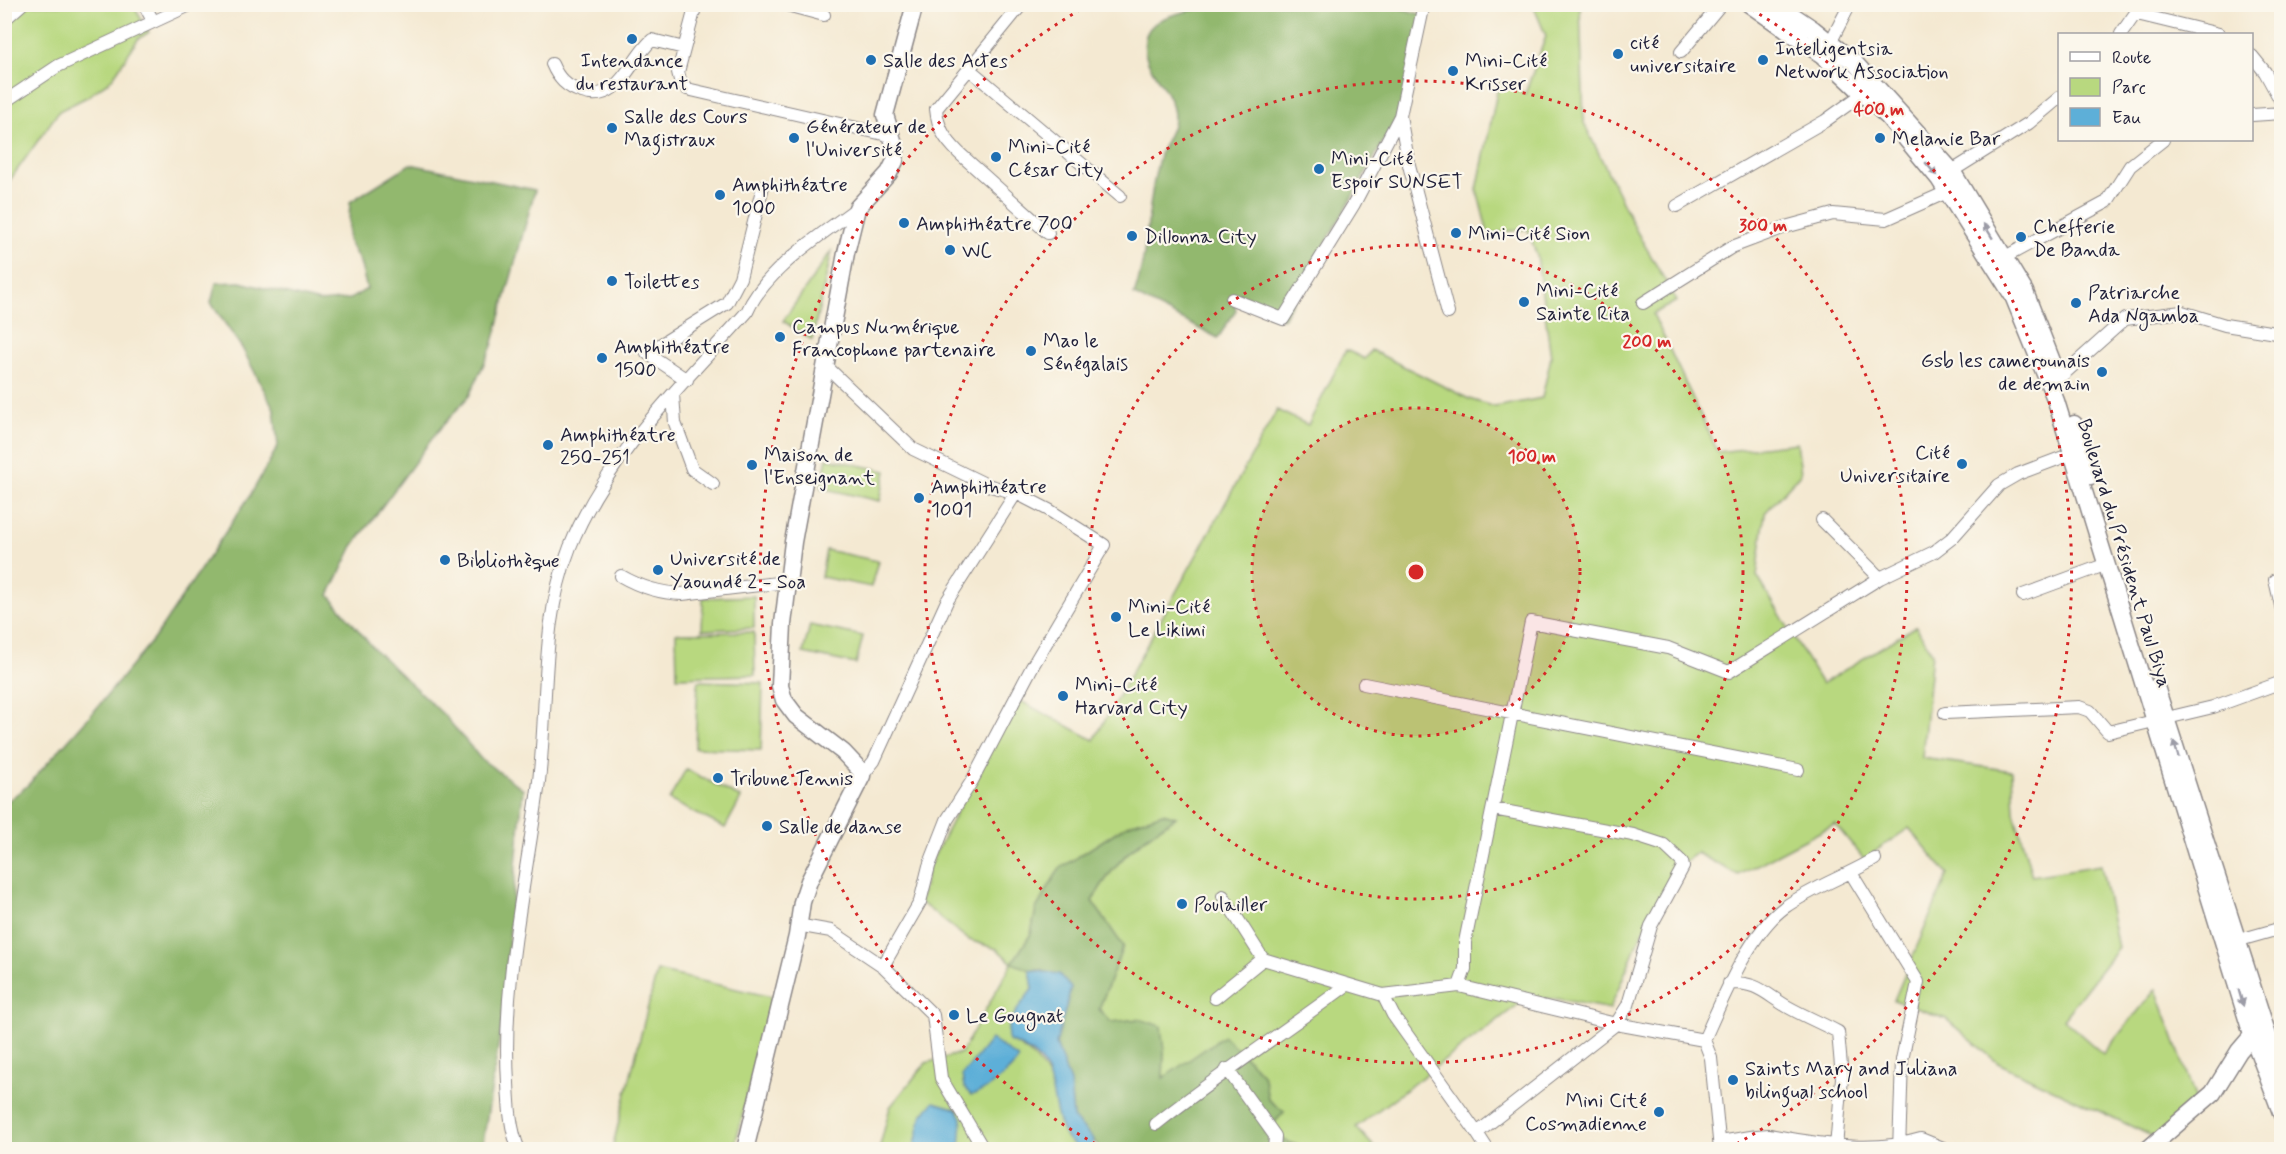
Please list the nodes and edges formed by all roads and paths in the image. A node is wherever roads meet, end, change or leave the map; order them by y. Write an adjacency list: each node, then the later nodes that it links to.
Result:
1 (22, 4): 15 (street)
2 (144, 4): 16 (street)
3 (192, 4): 16 (street)
4 (696, 4): 19 (street)
5 (915, 4): 32 (main road)
6 (1022, 4): 24 (street)
7 (1424, 4): 31 (street)
8 (1722, 4): 21 (street)
9 (1749, 4): 20 (main road, Boulevard du Président Paul Biya)
10 (1776, 4): 20 (main road, Boulevard du Président Paul Biya)
11 (1850, 4): 20 (street)
12 (786, 5): 14 (street)
13 (2140, 9): 17 (street); 18 (street)
14 (824, 15)
15 (4, 20)
16 (153, 21): 27 (street)
17 (2122, 33)
18 (2216, 33)
19 (684, 48): 23 (street); 32 (street)
20 (1827, 49): 25 (main road, Boulevard du Président Paul Biya); 34 (main road, Boulevard du Président Paul Biya)
21 (1681, 52)
22 (2253, 57): 28 (street)
23 (552, 64)
24 (969, 69): 37 (street); 40 (street)
25 (1864, 93): 36 (main road, Boulevard du Président Paul Biya, one-way to 36); 38 (street)
26 (2058, 100): 34 (street)
27 (4, 102)
28 (2282, 103)
29 (2282, 113): 30 (street)
30 (2253, 115)
31 (1400, 116): 42 (street); 44 (street)
32 (892, 136): 39 (main road)
33 (2162, 141): 41 (street)
34 (1952, 171): 41 (main road, Boulevard du Président Paul Biya, one-way to 34)
35 (763, 186): 48 (street)
36 (1947, 192): 43 (street); 50 (main road, Boulevard du Président Paul Biya)
37 (1120, 196)
38 (1677, 206)
39 (857, 208): 46 (main road); 48 (street)
40 (1048, 233)
41 (2005, 257): 47 (main road, Boulevard du Président Paul Biya)
42 (1232, 299)
43 (1643, 303)
44 (1448, 313)
45 (2281, 334): 47 (street)
46 (827, 367): 52 (street); 58 (main road)
47 (2058, 378): 50 (main road, Boulevard du Président Paul Biya)
48 (687, 380): 49 (street)
49 (673, 394): 51 (street); 93 (street)
50 (2077, 452): 54 (main road, Boulevard du Président Paul Biya); 56 (street); 65 (main road, Boulevard du Président Paul Biya)
51 (713, 484)
52 (1016, 493): 67 (street); 76 (street)
53 (1822, 520): 56 (street)
54 (2107, 564): 59 (street); 65 (main road, Boulevard du Président Paul Biya)
55 (621, 576): 58 (street)
56 (1880, 578): 63 (street)
57 (2275, 580): 60 (street)
58 (787, 582): 67 (main road)
59 (2023, 595)
60 (2282, 610)
61 (2282, 682): 65 (street)
62 (1364, 684): 63 (street)
63 (1514, 713): 66 (street); 68 (street)
64 (1945, 713): 65 (street)
65 (2161, 720): 74 (main road, Boulevard du Président Paul Biya, one-way to 65); 83 (main road, Boulevard du Président Paul Biya, one-way to 83)
66 (1798, 770)
67 (862, 776): 72 (main road)
68 (1493, 809): 79 (street); 82 (street)
69 (1875, 859): 70 (street)
70 (1851, 873): 77 (street); 99 (street)
71 (1223, 896): 75 (street)
72 (796, 925): 76 (street); 94 (main road)
73 (2282, 928): 74 (street)
74 (2236, 941): 83 (main road, Boulevard du Président Paul Biya)
75 (1263, 959): 78 (street); 81 (street)
76 (883, 966): 95 (street)
77 (1729, 983): 84 (street); 92 (street)
78 (1347, 986): 80 (street); 85 (street)
79 (1460, 986): 80 (street); 82 (street)
80 (1383, 995): 89 (street)
81 (1215, 998)
82 (1616, 1024): 84 (street); 89 (street)
83 (2257, 1030): 86 (main road); 87 (main road); 101 (main road)
84 (1704, 1040): 91 (street)
85 (1227, 1069): 88 (street); 96 (street)
86 (2282, 1079)
87 (2282, 1115)
88 (1156, 1124)
89 (1477, 1133): 97 (street)
90 (1757, 1136): 91 (street); 92 (street); 98 (street)
91 (1720, 1146)
92 (1836, 1147): 99 (street)
93 (519, 1149)
94 (745, 1149)
95 (984, 1149)
96 (1274, 1149)
97 (1488, 1149)
98 (1756, 1149)
99 (1899, 1149): 100 (street)
100 (1948, 1149)
101 (2147, 1149)

